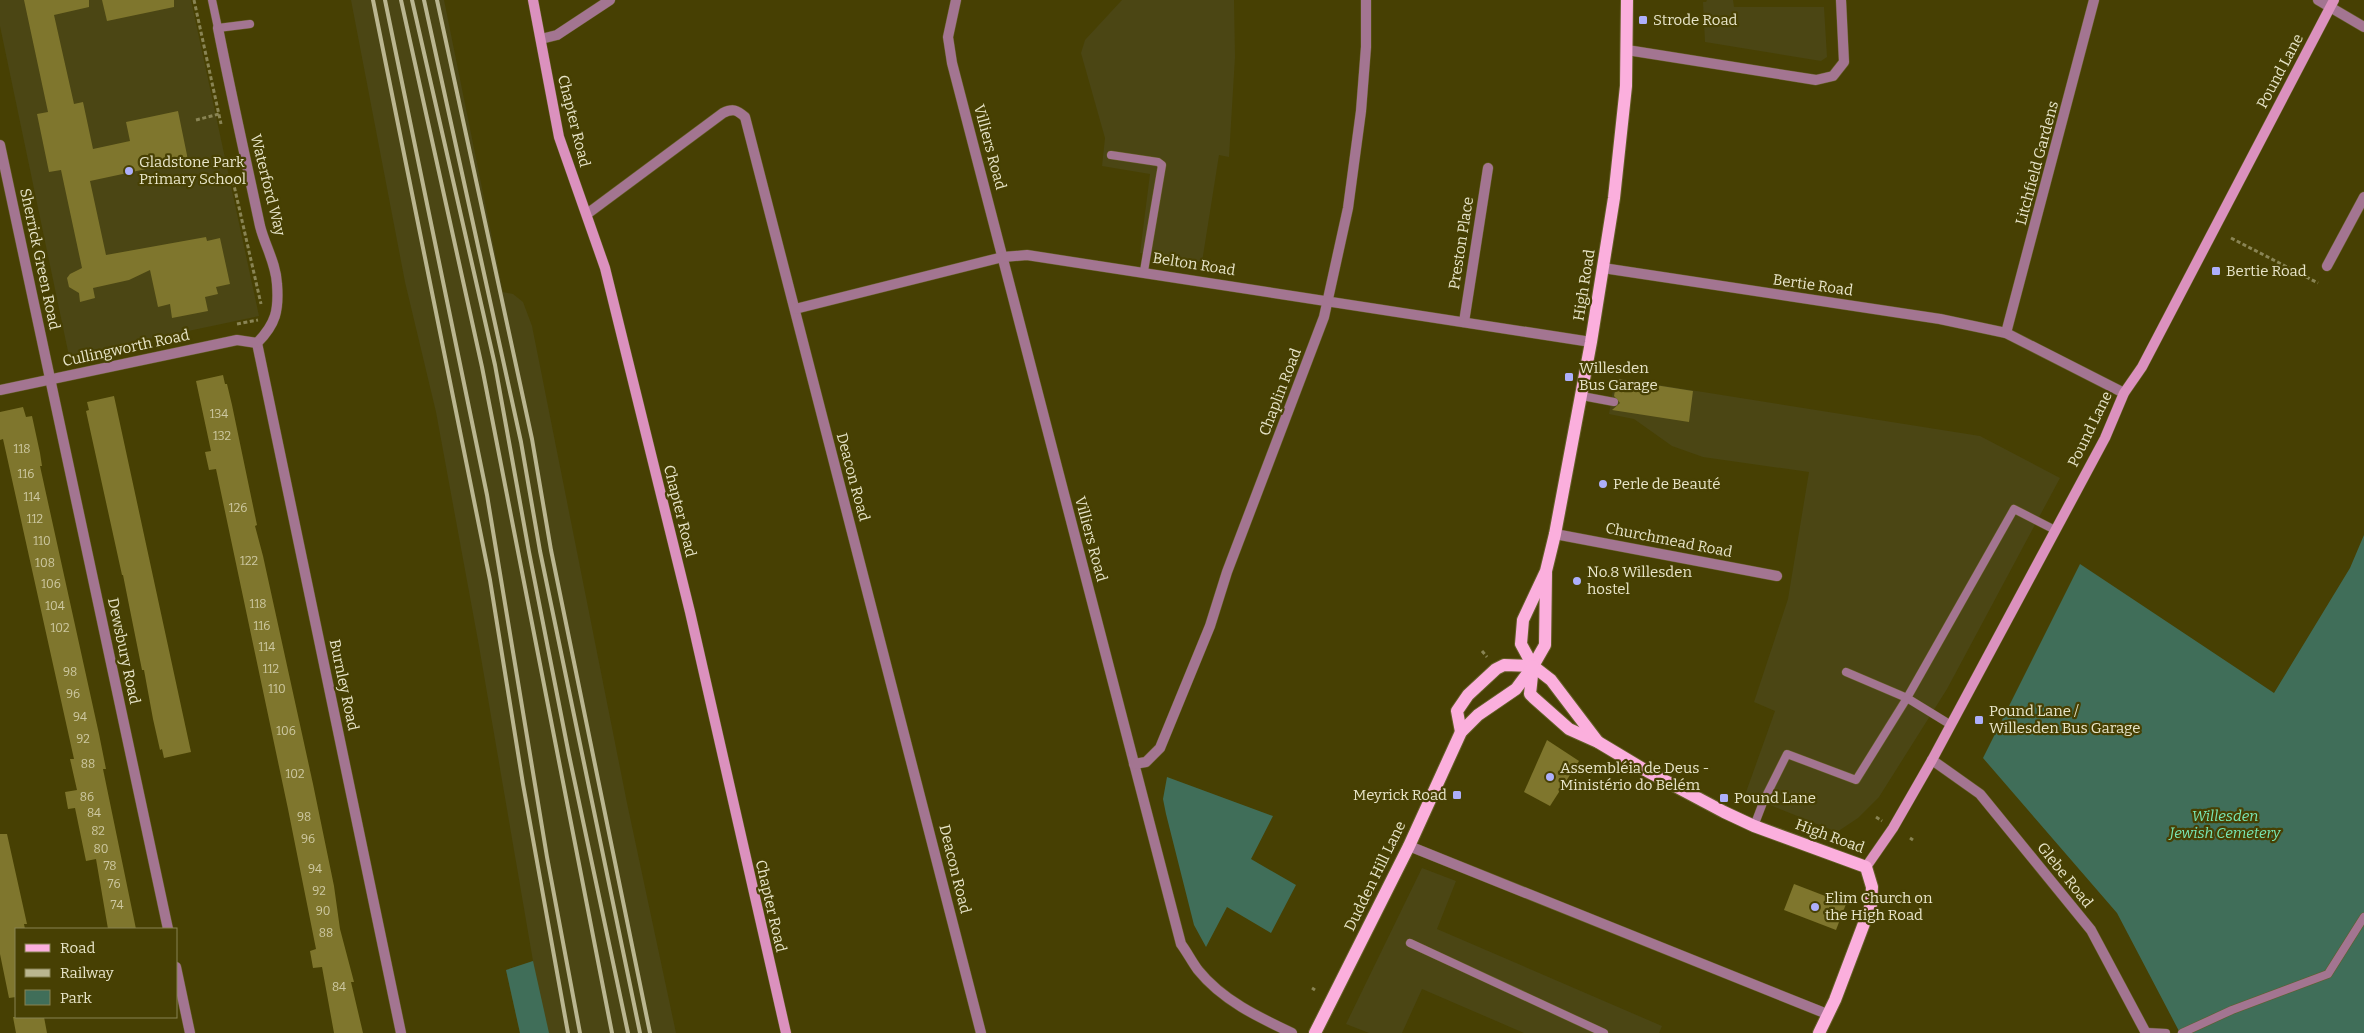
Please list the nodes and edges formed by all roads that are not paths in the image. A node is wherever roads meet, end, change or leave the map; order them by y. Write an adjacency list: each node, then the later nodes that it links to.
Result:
1 (212, 0): 13 (lane, Waterford Way)
2 (533, 0): 14 (street, Chapter Road)
3 (610, 0): 14 (street)
4 (956, 0): 21 (street, Villiers Road)
5 (1366, 0): 25 (street, Chaplin Road)
6 (1626, 0): 15 (main road, High Road)
7 (1841, 0): 15 (street)
8 (2094, 0): 28 (street, Litchfield Gardens)
9 (2318, 0): 10 (street)
10 (2332, 4): 12 (street); 33 (street, Pound Lane)
11 (250, 24): 13 (lane)
12 (2364, 27)
13 (218, 28): 30 (street, Waterford Way)
14 (541, 39): 20 (street, Chapter Road)
15 (1627, 50): 23 (main road, High Road)
16 (0, 146): 31 (street, Sherrick Green Road)
17 (1111, 155): 24 (lane)
18 (1488, 168): 27 (street, Preston Place)
19 (2364, 198): 22 (street)
20 (587, 214): 26 (street, Deacon Road); 59 (street, Chapter Road)
21 (1003, 256): 24 (street, Belton Road); 26 (street, Belton Road); 47 (street, Villiers Road)
22 (2327, 266)
23 (1603, 268): 28 (street, Bertie Road); 29 (main road, High Road)
24 (1144, 271): 25 (street, Belton Road)
25 (1327, 301): 27 (street, Belton Road); 47 (street, Chaplin Road)
26 (795, 309): 60 (street, Deacon Road)
27 (1464, 322): 29 (street, Belton Road)
28 (2006, 333): 33 (street, Bertie Road)
29 (1591, 342): 34 (main road, High Road)
30 (257, 343): 31 (street, Cullingworth Road); 58 (street, Burnley Road)
31 (51, 379): 32 (street, Cullingworth Road); 52 (street, Dewsbury Road)
32 (0, 390)
33 (2124, 392): 36 (street, Pound Lane)
34 (1582, 396): 35 (lane); 37 (main road, High Road)
35 (1614, 402)
36 (2055, 530): 42 (lane); 43 (street, Pound Lane)
37 (1555, 534): 38 (main road, High Road); 39 (street, Churchmead Road)
38 (1546, 571): 40 (main road, High Road); 40 (main road, High Road)
39 (1777, 576)
40 (1533, 666): 44 (main road, Dudden Hill Lane); 44 (main road, Dudden Hill Lane); 45 (main road, High Road); 45 (main road, High Road)
41 (1846, 672): 42 (lane)
42 (1907, 698): 43 (lane); 48 (lane)
43 (1951, 725): 46 (street, Pound Lane)
44 (1461, 732): 49 (main road, Dudden Hill Lane)
45 (1598, 742): 48 (main road, High Road)
46 (1932, 760): 50 (street, Pound Lane); 56 (street, Glebe Road)
47 (1134, 764): 61 (street, Villiers Road)
48 (1754, 826): 50 (main road, High Road)
49 (1409, 846): 55 (street); 62 (main road, Dudden Hill Lane)
50 (1866, 867): 55 (main road, High Road)
51 (2364, 917): 66 (lane)
52 (168, 928)
53 (1410, 943): 63 (lane)
54 (178, 976): 57 (street)
55 (1827, 1014): 64 (main road, High Road)
56 (2146, 1032): 65 (lane)
57 (190, 1033)
58 (401, 1033)
59 (786, 1033)
60 (982, 1033)
61 (1292, 1033)
62 (1315, 1033)
63 (1604, 1033)
64 (1819, 1033)
65 (2166, 1033)
66 (2182, 1033)

